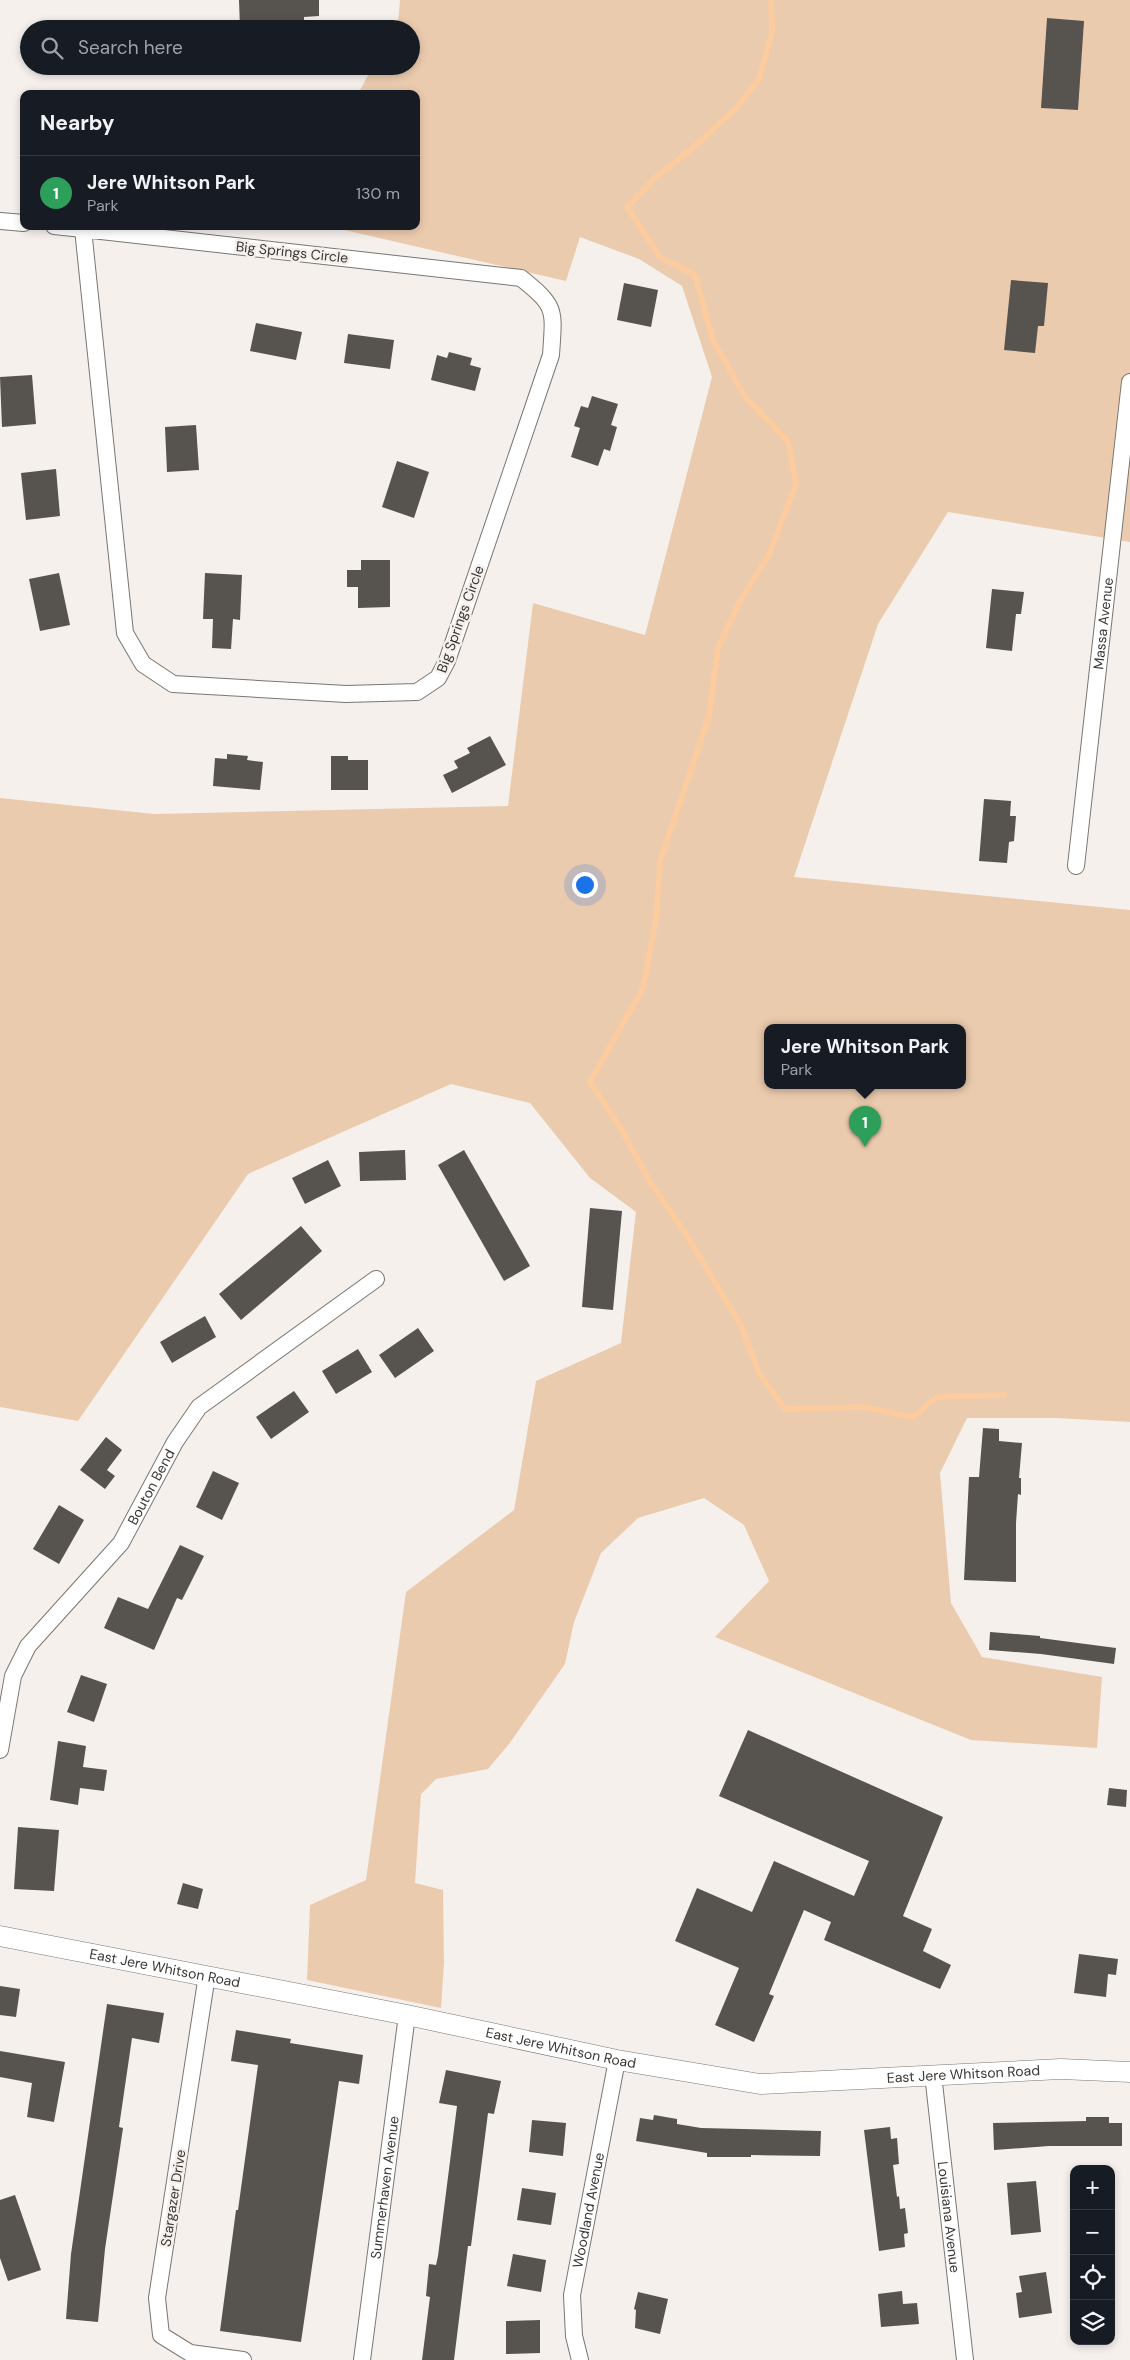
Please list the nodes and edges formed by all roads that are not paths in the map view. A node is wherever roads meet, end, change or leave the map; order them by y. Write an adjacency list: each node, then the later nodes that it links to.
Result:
1 (0, 221): 2 (street)
2 (20, 223)
3 (82, 230): 4 (street, Big Springs Circle)
4 (91, 230)
5 (1130, 382): 6 (street, Massa Avenue)
6 (1124, 490): 7 (street, Massa Avenue)
7 (1076, 866)
8 (376, 1279): 9 (street, Bouton Bend)
9 (0, 1750)
10 (0, 1936): 11 (street, East Jere Whitson Road)
11 (207, 1975): 12 (street, East Jere Whitson Road); 16 (street, Stargazer Drive)
12 (407, 2015): 13 (street, East Jere Whitson Road); 17 (street, Summerhaven Avenue)
13 (617, 2060): 15 (street, East Jere Whitson Road); 18 (street, Woodland Avenue)
14 (1130, 2072): 15 (street, East Jere Whitson Road)
15 (933, 2074): 19 (street, Louisiana Avenue)
16 (243, 2360)
17 (362, 2360)
18 (580, 2360)
19 (965, 2360)

